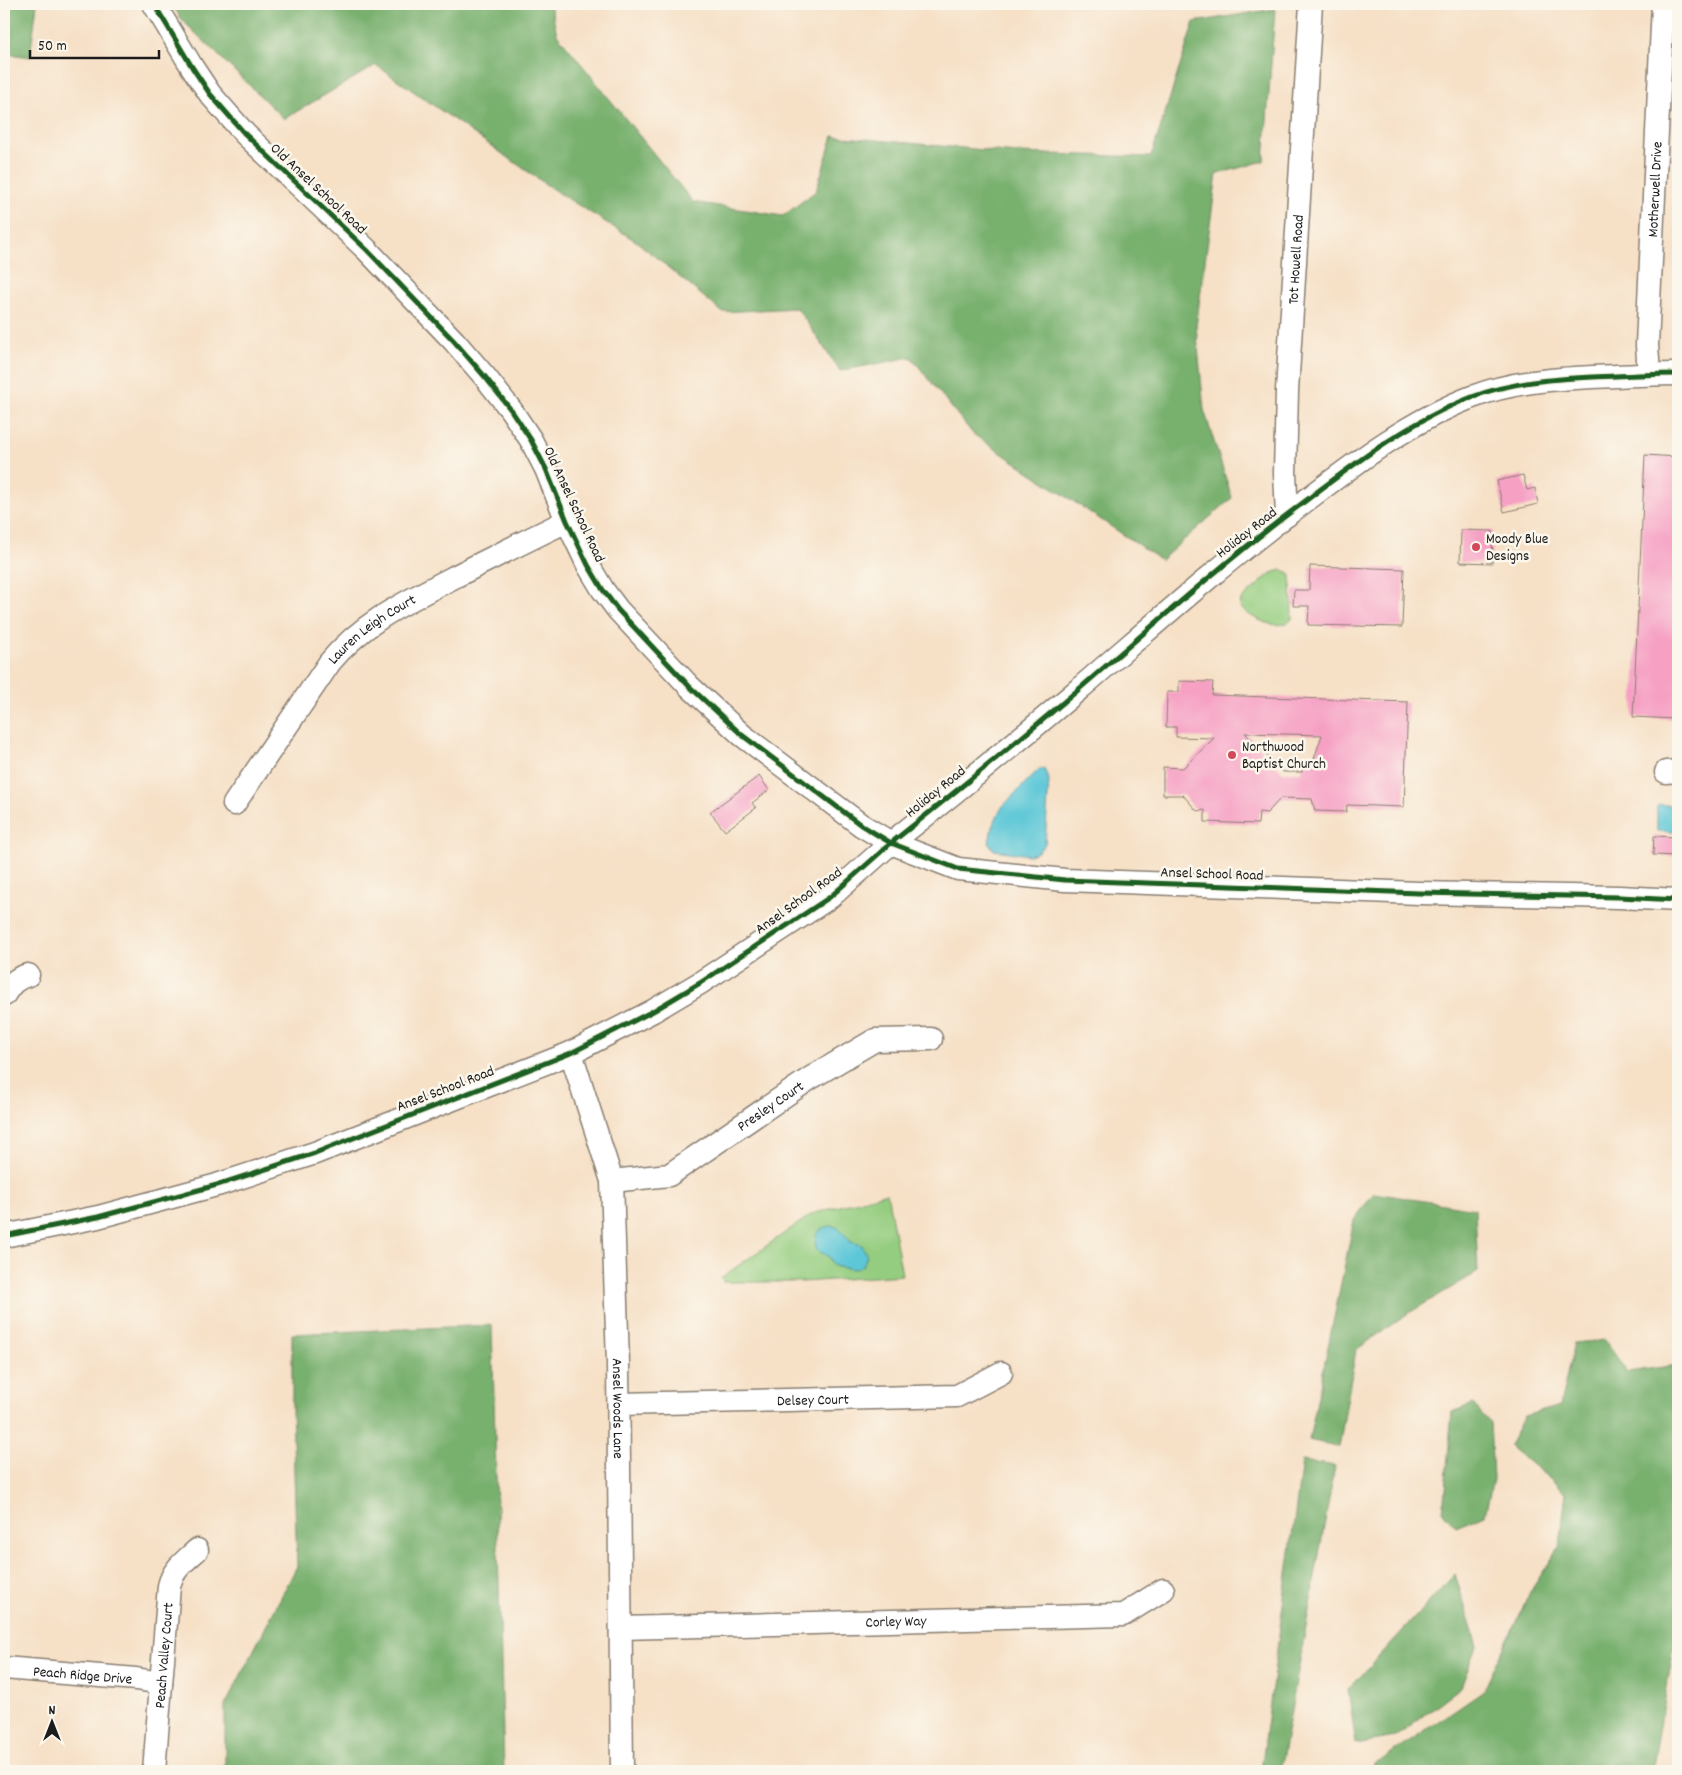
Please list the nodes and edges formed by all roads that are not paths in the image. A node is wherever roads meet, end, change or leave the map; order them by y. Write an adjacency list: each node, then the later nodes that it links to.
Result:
1 (154, 4): 7 (street, Old Ansel School Road)
2 (1311, 4): 6 (street, Tot Howell Road)
3 (1668, 13): 4 (street, Motherwell Drive)
4 (1649, 374): 5 (street, Holiday Road); 6 (street, Holiday Road)
5 (1678, 374)
6 (1287, 515): 9 (street, Holiday Road)
7 (567, 521): 8 (street, Lauren Leigh Court); 9 (street, Old Ansel School Road)
8 (234, 804)
9 (891, 843): 10 (street, Ansel School Road); 14 (street, Ansel School Road)
10 (1678, 900)
11 (28, 975): 12 (street)
12 (4, 995)
13 (931, 1039): 15 (street, Presley Court)
14 (571, 1054): 15 (street, Ansel Woods Lane); 16 (street, Ansel School Road)
15 (612, 1181): 18 (street, Ansel Woods Lane)
16 (4, 1236)
17 (1001, 1373): 18 (street, Delsey Court)
18 (619, 1404): 21 (street, Ansel Woods Lane)
19 (197, 1550): 23 (street, Peach Valley Court)
20 (1162, 1590): 21 (street, Corley Way)
21 (621, 1628): 25 (street, Ansel Woods Lane)
22 (4, 1668): 23 (street, Peach Ridge Drive)
23 (161, 1683): 24 (street, Peach Valley Court)
24 (154, 1771)
25 (622, 1771)

